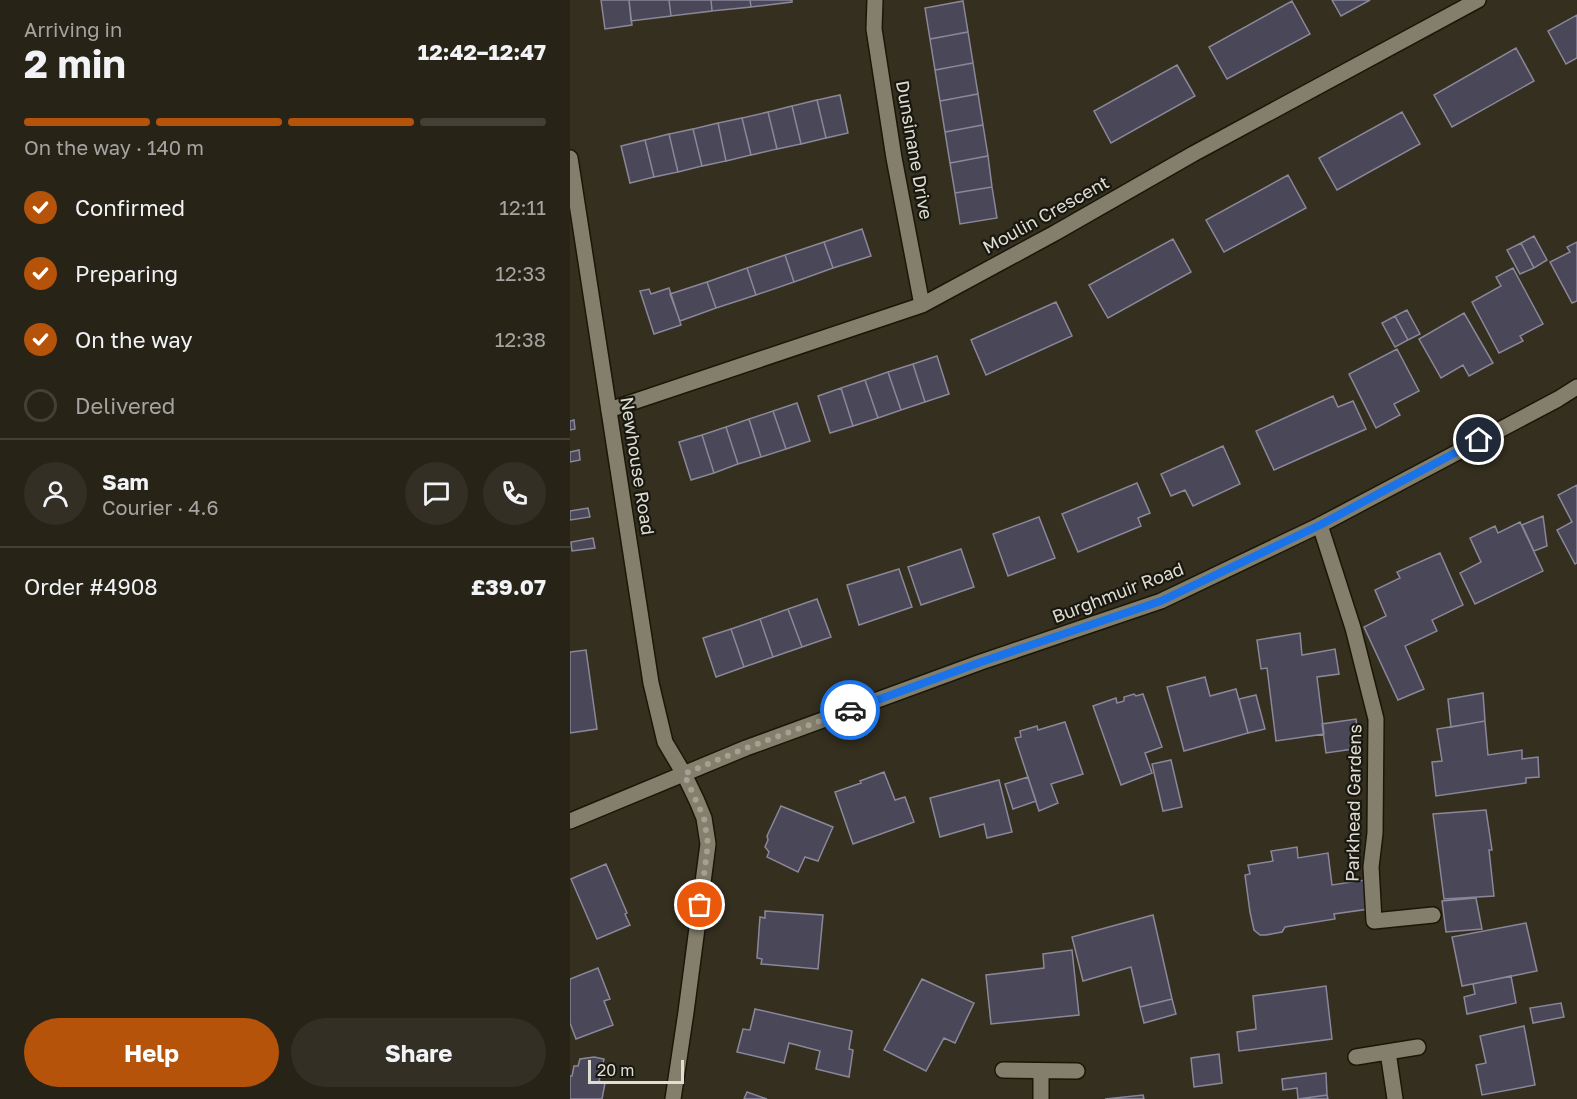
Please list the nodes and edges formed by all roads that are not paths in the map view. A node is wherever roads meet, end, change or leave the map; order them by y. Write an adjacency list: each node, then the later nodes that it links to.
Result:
1 (875, 0): 4 (street, Dunsinane Drive)
2 (1478, 0): 4 (street, Moulin Crescent)
3 (570, 158): 6 (street, Newhouse Road)
4 (922, 305): 6 (street, Moulin Crescent)
5 (1577, 387): 7 (street, Burghmuir Road)
6 (609, 410): 8 (street, Newhouse Road)
7 (1320, 525): 8 (street, Burghmuir Road); 10 (street, Parkhead Gardens)
8 (684, 774): 9 (street, Burghmuir Road); 17 (street, Newhouse Road)
9 (570, 821)
10 (1433, 915)
11 (1418, 1047): 12 (street)
12 (1388, 1052): 13 (street); 19 (street)
13 (1356, 1058)
14 (1003, 1070): 16 (street)
15 (1077, 1071): 16 (street)
16 (1041, 1072): 18 (street)
17 (673, 1099)
18 (1041, 1099)
19 (1395, 1099)

